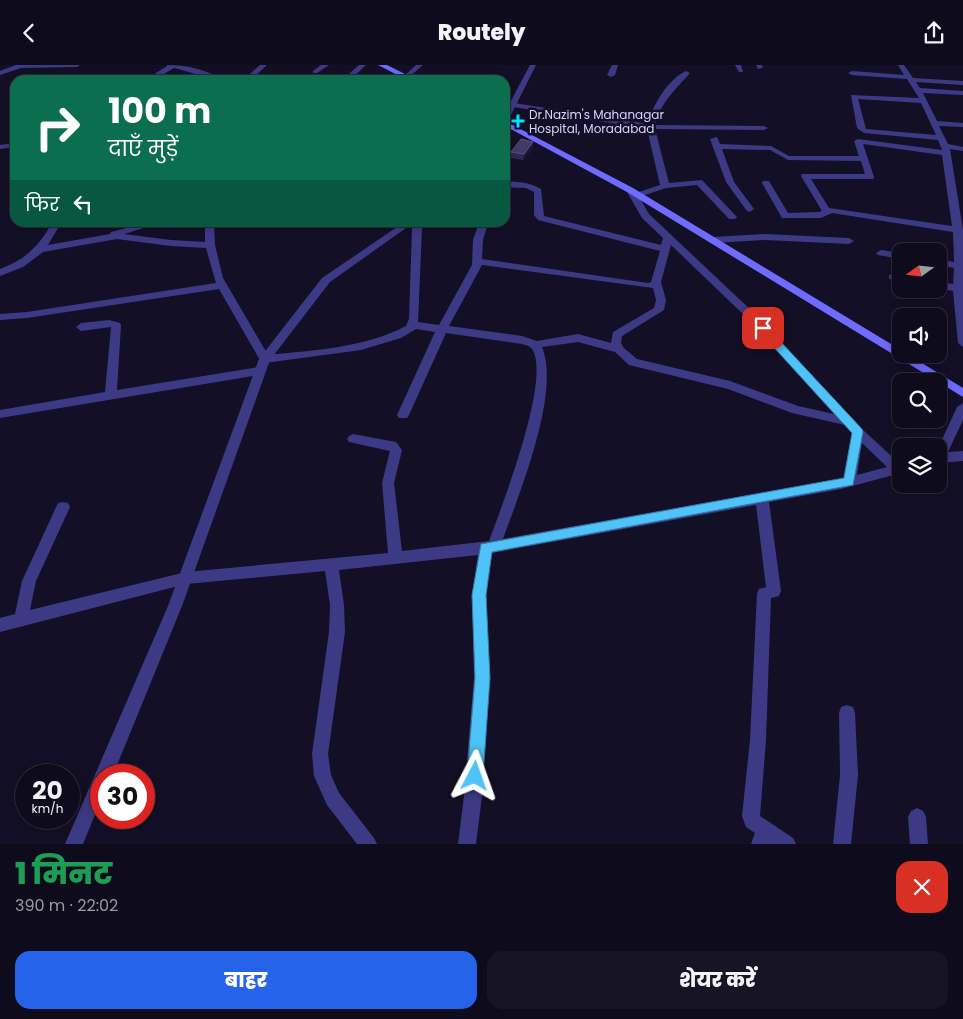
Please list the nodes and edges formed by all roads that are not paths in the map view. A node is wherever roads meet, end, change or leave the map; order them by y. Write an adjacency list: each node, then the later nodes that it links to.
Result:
1 (77, 65): 11 (street)
2 (172, 65): 14 (street); 15 (street)
3 (264, 65): 16 (street)
4 (326, 65): 10 (street)
5 (363, 65): 17 (street)
6 (381, 65): 18 (main road)
7 (533, 65): 25 (street)
8 (615, 65): 19 (street)
9 (901, 65): 20 (street)
10 (315, 72)
11 (0, 73)
12 (686, 73): 29 (street)
13 (852, 73): 20 (street)
14 (157, 75)
15 (206, 75)
16 (253, 75)
17 (352, 75)
18 (402, 75)
19 (611, 75)
20 (910, 78): 21 (street); 24 (street)
21 (963, 83)
22 (873, 91): 24 (street)
23 (963, 93): 24 (street)
24 (921, 95): 26 (street); 33 (street)
25 (510, 107): 29 (street)
26 (934, 123): 27 (street); 33 (street)
27 (963, 125)
28 (510, 126): 41 (main road)
29 (651, 127): 30 (street); 40 (street)
30 (712, 128): 31 (street); 32 (street)
31 (764, 128)
32 (716, 146): 35 (street); 42 (street)
33 (944, 146): 34 (street); 35 (street); 51 (street)
34 (963, 149)
35 (864, 159): 37 (street)
36 (817, 167): 37 (street)
37 (868, 169): 43 (street)
38 (766, 183): 43 (street)
39 (510, 184): 58 (street)
40 (666, 186): 41 (street); 44 (street)
41 (634, 192): 53 (street); 54 (main road)
42 (750, 209)
43 (826, 211): 51 (street)
44 (732, 217)
45 (54, 227): 57 (street)
46 (138, 227): 52 (street)
47 (210, 227): 56 (street)
48 (402, 227): 77 (street)
49 (418, 227): 70 (street)
50 (482, 227): 62 (street)
51 (958, 230): 59 (street)
52 (110, 237): 56 (street); 57 (street)
53 (668, 238): 58 (street); 83 (street)
54 (713, 240): 55 (street); 78 (main road)
55 (849, 241)
56 (210, 245): 67 (street)
57 (41, 249): 65 (street)
58 (665, 249): 66 (street)
59 (962, 249): 64 (street)
60 (881, 253): 61 (street)
61 (892, 255)
62 (478, 261): 66 (street); 73 (street)
63 (948, 264): 64 (street)
64 (959, 266): 68 (street)
65 (0, 273)
66 (656, 282): 76 (street)
67 (222, 285): 69 (street); 77 (street)
68 (960, 289): 72 (street)
69 (0, 317)
70 (414, 325): 73 (street); 77 (street)
71 (81, 327): 79 (street)
72 (962, 328): 74 (street)
73 (442, 329): 75 (street); 82 (street)
74 (963, 343)
75 (534, 345): 76 (street); 93 (street)
76 (618, 349): 83 (street)
77 (262, 365): 79 (street); 96 (street)
78 (963, 393)
79 (111, 396): 81 (street)
80 (963, 407): 85 (street)
81 (0, 414)
82 (403, 415)
83 (854, 427): 88 (street); 90 (street)
84 (353, 439): 94 (street)
85 (947, 441)
86 (963, 456): 87 (street)
87 (947, 457)
88 (892, 462)
89 (892, 470): 90 (street)
90 (849, 482): 91 (street)
91 (762, 498): 93 (street); 103 (street)
92 (63, 507): 97 (street)
93 (490, 547): 94 (street); 106 (street)
94 (396, 558): 95 (street)
95 (331, 564): 96 (street); 105 (street)
96 (186, 579): 97 (street); 100 (street)
97 (21, 620): 98 (street)
98 (0, 625)
99 (847, 713): 108 (street)
100 (109, 764)
101 (90, 807): 104 (street)
102 (917, 817): 109 (street)
103 (762, 837): 107 (street)
104 (74, 844)
105 (368, 844)
106 (467, 844)
107 (788, 844)
108 (842, 844)
109 (919, 844)

